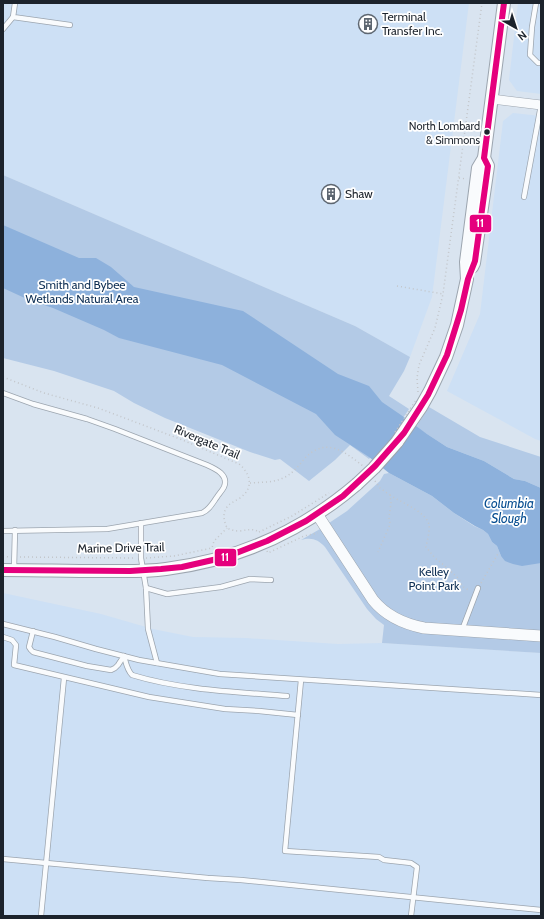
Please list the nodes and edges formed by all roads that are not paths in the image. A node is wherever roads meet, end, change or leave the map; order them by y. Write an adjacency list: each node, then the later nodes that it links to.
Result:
1 (15, 3): 4 (lane)
2 (504, 3): 8 (main road)
3 (536, 3): 7 (lane)
4 (13, 17): 5 (lane); 6 (lane)
5 (70, 25)
6 (3, 29)
7 (541, 63)
8 (492, 99): 9 (street); 12 (main road, bridge)
9 (541, 105): 10 (lane)
10 (524, 197)
11 (3, 393): 13 (lane)
12 (317, 514): 17 (main road); 23 (street)
13 (142, 523): 15 (lane); 17 (lane)
14 (3, 530): 15 (lane)
15 (15, 530): 16 (lane)
16 (8, 570): 17 (main road)
17 (143, 571): 19 (lane)
18 (272, 580): 19 (lane)
19 (146, 588): 27 (lane)
20 (478, 588): 23 (lane)
21 (3, 624): 22 (lane)
22 (33, 631): 26 (lane); 26 (lane)
23 (462, 631): 24 (street)
24 (541, 636)
25 (3, 637): 28 (lane)
26 (124, 656): 27 (lane); 31 (lane)
27 (157, 663): 29 (lane)
28 (64, 678): 32 (lane); 34 (lane)
29 (301, 680): 30 (lane); 32 (lane)
30 (541, 695)
31 (287, 696)
32 (298, 715): 35 (lane)
33 (3, 860): 34 (lane)
34 (47, 863): 35 (lane); 37 (lane)
35 (413, 897): 36 (lane); 38 (lane)
36 (541, 910)
37 (41, 916)
38 (411, 916)

